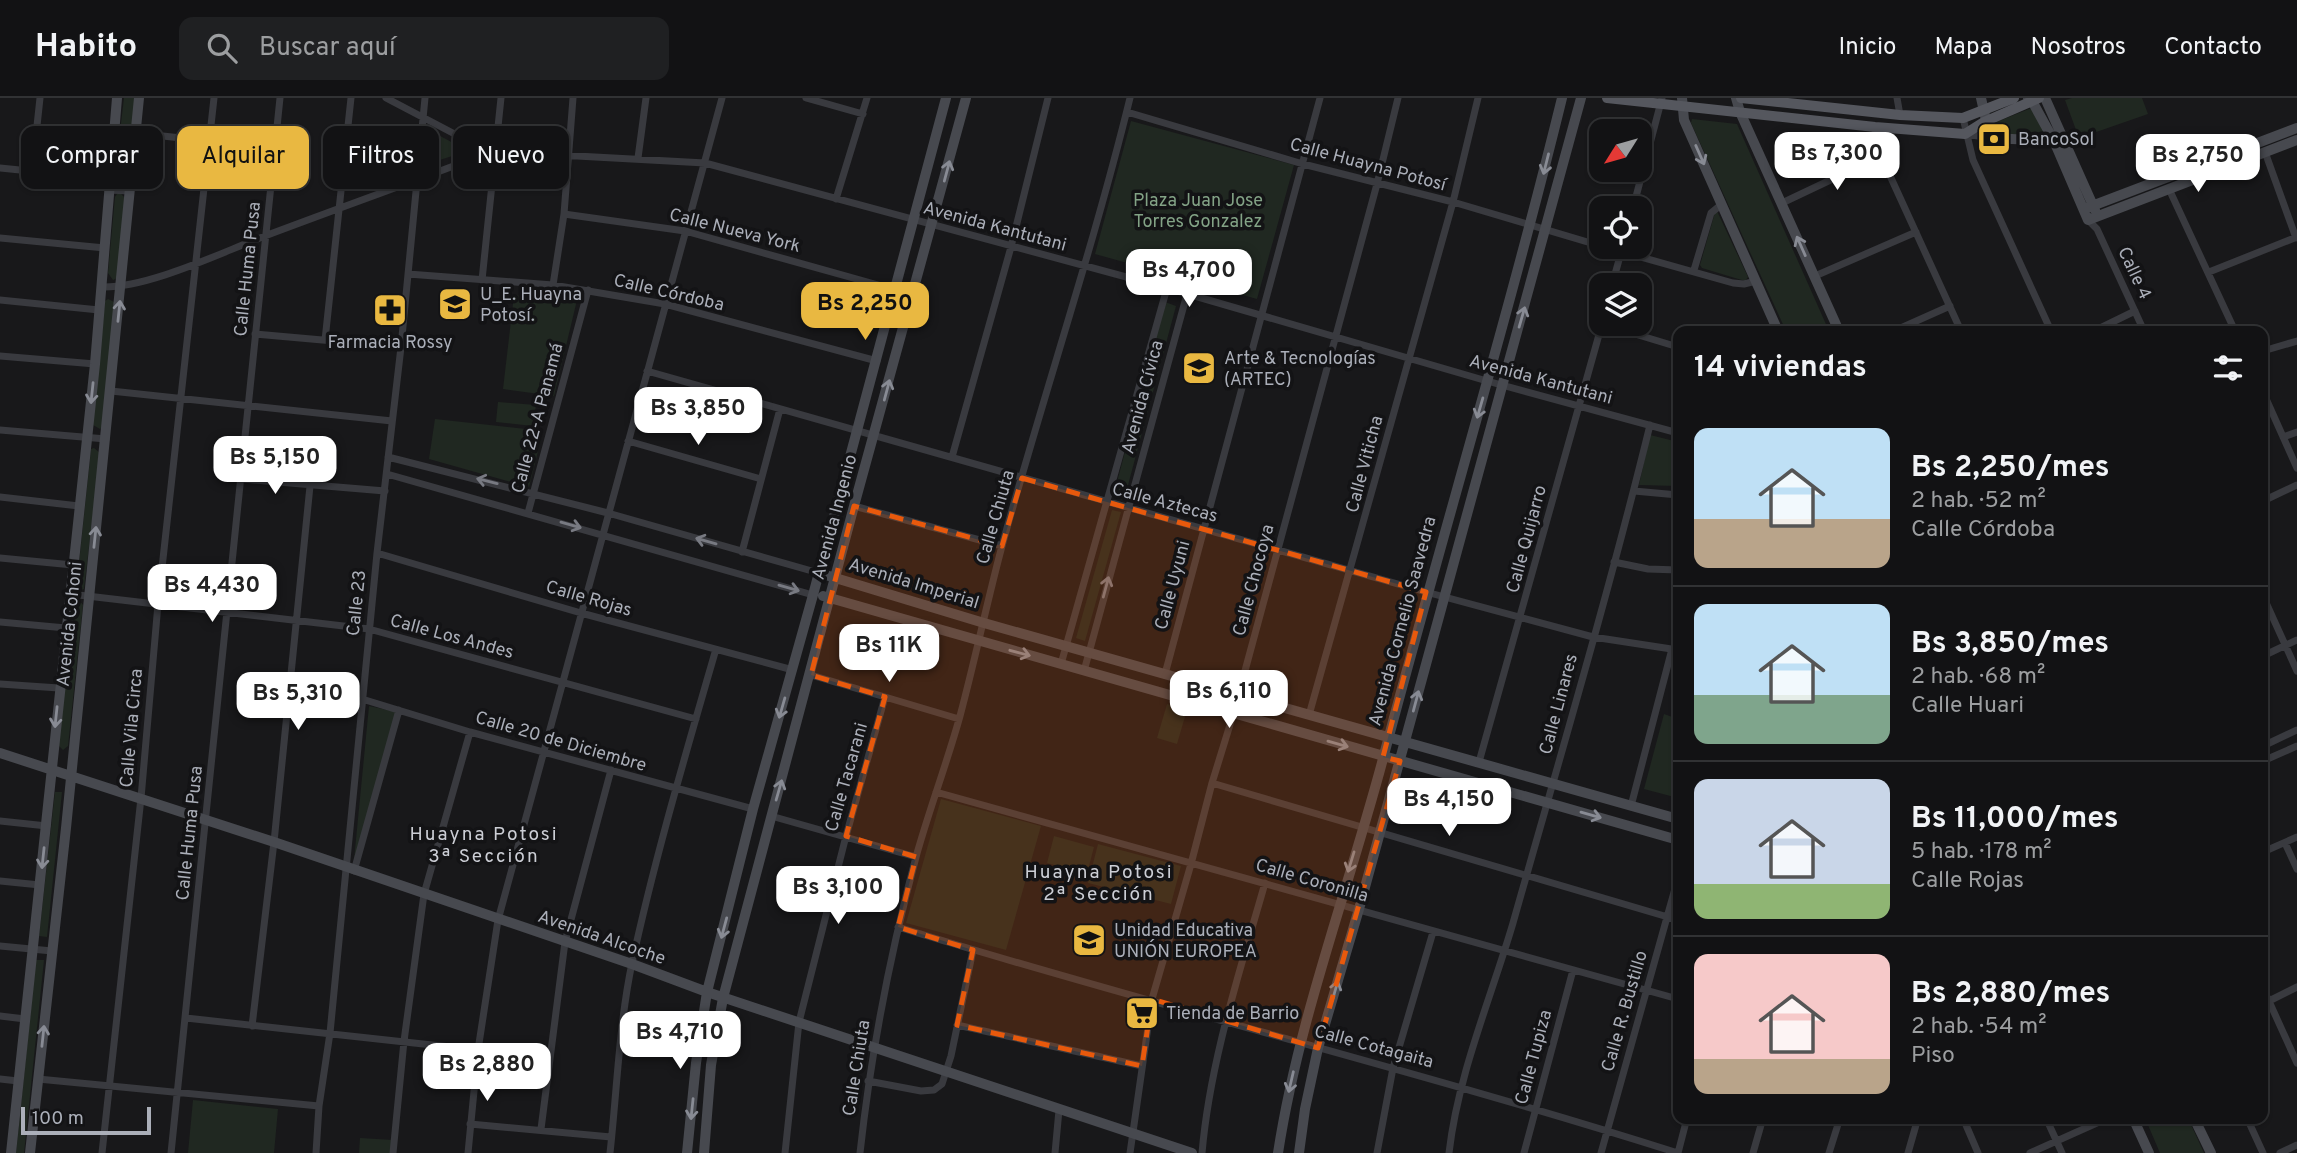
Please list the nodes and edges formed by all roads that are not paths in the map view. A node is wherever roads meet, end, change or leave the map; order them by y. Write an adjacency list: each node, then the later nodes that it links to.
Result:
1 (40, 98): 41 (street)
2 (117, 98): 42 (street, Avenida Cohoni)
3 (139, 98): 43 (street, Avenida Cohoni)
4 (214, 98): 44 (street, Calle Vila Circa)
5 (280, 98): 87 (street, Calle Huma Pusa)
6 (351, 98): 78 (street)
7 (386, 98): 40 (street, Avenida Kantutani)
8 (425, 98): 40 (street, Calle 23)
9 (501, 98): 46 (street)
10 (573, 98): 51 (street)
11 (646, 98): 58 (street)
12 (722, 98): 59 (street)
13 (806, 98): 36 (street)
14 (867, 98): 36 (street)
15 (946, 98): 81 (street, Avenida Ingenio)
16 (966, 98): 83 (street, Avenida Ingenio, one-way to 16)
17 (1048, 98): 91 (street)
18 (1130, 98): 34 (street, Calle Chiuta)
19 (1320, 98): 60 (street, Calle Uyuni)
20 (1398, 98): 63 (street, Calle Chocoya)
21 (1478, 98): 75 (street, Calle Viticha)
22 (1562, 98): 82 (street, Avenida Cornelio Saavedra, one-way to 82)
23 (1581, 98): 84 (street, Avenida Cornelio Saavedra)
24 (1607, 98): 31 (main road)
25 (1739, 98): 33 (main road); 35 (street)
26 (1897, 98): 37 (street)
27 (1981, 98): 38 (street)
28 (2014, 98): 38 (main road)
29 (2045, 98): 54 (street)
30 (2033, 99): 38 (main road); 54 (street)
31 (1662, 101): 32 (main road); 73 (street)
32 (1682, 102): 35 (main road); 76 (street, one-way to 76)
33 (1817, 102): 37 (main road)
34 (1127, 111): 60 (street, Calle Huayna Potosí); 95 (street, Calle Chiuta)
35 (1740, 112): 47 (main road); 77 (street)
36 (863, 114): 74 (street)
37 (1900, 115): 39 (main road)
38 (1983, 116): 39 (main road); 50 (main road); 52 (street)
39 (1963, 117): 50 (street)
40 (423, 118): 45 (street, Calle 23); 49 (street, Avenida Kantutani)
41 (37, 126)
42 (114, 126)
43 (136, 126)
44 (211, 126)
45 (422, 126)
46 (498, 126)
47 (1875, 127): 50 (main road); 57 (street)
48 (2297, 128): 79 (street)
49 (453, 133)
50 (1965, 134): 52 (street); 119 (street)
51 (569, 136)
52 (1990, 138): 54 (street)
53 (2297, 140): 55 (street)
54 (2059, 141): 79 (street)
55 (2265, 152): 71 (street); 89 (street)
56 (569, 155): 58 (street, Avenida Kantutani)
57 (1881, 156): 77 (street); 86 (street)
58 (638, 158): 59 (street, Avenida Kantutani)
59 (705, 163): 74 (street, Avenida Kantutani); 85 (street)
60 (1303, 164): 63 (street, Calle Huayna Potosí); 114 (street, Calle Uyuni)
61 (0, 168): 62 (street)
62 (21, 171)
63 (1377, 184): 75 (street, Calle Huayna Potosí); 124 (street, Calle Chocoya)
64 (109, 189): 92 (street, Avenida Cohoni)
65 (126, 189): 72 (street)
66 (203, 189): 94 (street, Calle Vila Circa)
67 (392, 189): 78 (street)
68 (415, 189): 98 (street, Calle 23)
69 (492, 189): 100 (street)
70 (565, 189): 80 (street)
71 (2169, 189): 79 (street); 97 (street)
72 (130, 191): 104 (street, Avenida Cohoni)
73 (1636, 196)
74 (836, 199): 81 (street, Avenida Kantutani)
75 (1453, 202): 82 (street, Calle Huayna Potosí); 133 (street, Calle Viticha)
76 (1722, 204): 96 (street); 101 (street)
77 (1782, 204): 99 (street, one-way to 77)
78 (338, 211): 87 (street); 127 (street)
79 (2091, 213): 113 (street, Calle 4)
80 (564, 214): 85 (street, Calle Nueva York); 102 (street)
81 (914, 221): 83 (street, Avenida Kantutani); 107 (street, Avenida Ingenio)
82 (1531, 224): 84 (street, Calle Huayna Potosí); 137 (street, Avenida Cornelio Saavedra)
83 (932, 225): 91 (street, Avenida Kantutani); 151 (street, Avenida Ingenio, one-way to 83)
84 (1547, 229): 90 (street, Calle Huayna Potosí); 138 (street, Avenida Cornelio Saavedra, one-way to 84)
85 (685, 231): 107 (street, Calle Nueva York); 110 (street)
86 (1916, 232): 99 (street); 111 (street)
87 (267, 235): 94 (street); 123 (street, Calle Huma Pusa)
88 (0, 237): 92 (street)
89 (2297, 237): 97 (street)
90 (1589, 242)
91 (1011, 247): 95 (street, Avenida Kantutani); 157 (street)
92 (105, 248): 103 (street, Avenida Cohoni)
93 (1652, 258): 96 (street, Calle Huayna Potosí)
94 (194, 264): 104 (street); 140 (street, Calle Vila Circa)
95 (1084, 266): 105 (street, Avenida Kantutani); 160 (street, Calle Chiuta)
96 (1693, 271): 101 (street, Calle Huayna Potosí)
97 (2209, 272): 122 (street)
98 (408, 274): 100 (street, Calle Córdoba); 130 (street, Calle 23)
99 (1815, 276): 116 (street)
100 (482, 280): 102 (street, Calle Córdoba)
101 (1756, 281): 115 (street)
102 (553, 285): 106 (street, Calle Córdoba)
103 (102, 287): 104 (street); 112 (street, Avenida Cohoni)
104 (121, 287): 139 (street, Avenida Cohoni, one-way to 104)
105 (1167, 288): 108 (street, Avenida Kantutani); 171 (street, Avenida Cívica)
106 (587, 290): 110 (street, Calle Córdoba); 167 (street, Calle 22-A Panamá)
107 (896, 290): 134 (street, Avenida Ingenio)
108 (1187, 294): 114 (street, Avenida Kantutani); 174 (street, Avenida Cívica)
109 (0, 300): 112 (street)
110 (665, 304): 134 (street, Calle Córdoba); 136 (street)
111 (1950, 306): 117 (street); 118 (street)
112 (99, 310): 135 (street, Avenida Cohoni)
113 (2135, 311): 120 (street); 121 (street, Calle 4)
114 (1262, 315): 124 (street, Avenida Kantutani); 177 (street, Calle Uyuni)
115 (1776, 326)
116 (1837, 326)
117 (1905, 326)
118 (1959, 326)
119 (2049, 326)
120 (2104, 326)
121 (2142, 326)
122 (2233, 326)
123 (255, 334): 127 (street); 143 (street, Calle Huma Pusa)
124 (1336, 336): 133 (street, Avenida Kantutani); 180 (street, Calle Chocoya)
125 (1598, 336): 142 (street, Calle Quijarro)
126 (1642, 336): 129 (street)
127 (325, 340): 130 (street)
128 (2297, 341): 131 (street)
129 (1673, 345)
130 (401, 347): 145 (street, Calle 23)
131 (2268, 350)
132 (0, 356): 135 (street)
133 (1409, 358): 137 (street, Avenida Kantutani); 186 (street, Calle Viticha)
134 (877, 361): 148 (street, Avenida Ingenio)
135 (95, 364): 152 (street, Avenida Cohoni, one-way to 152)
136 (647, 371): 144 (street, Calle Aztecas); 155 (street)
137 (1488, 381): 138 (street, Avenida Kantutani); 190 (street, Avenida Cornelio Saavedra, one-way to 190)
138 (1503, 385): 142 (street, Avenida Kantutani); 194 (street, Avenida Cornelio Saavedra)
139 (111, 391): 140 (street); 154 (street, Avenida Cohoni)
140 (181, 400): 143 (street); 196 (street, Calle Vila Circa)
141 (2268, 403): 153 (street)
142 (1578, 405): 146 (street, Avenida Kantutani); 200 (street, Calle Quijarro)
143 (249, 407): 145 (street); 161 (street, Calle Huma Pusa)
144 (780, 409): 148 (street, Calle Aztecas); 162 (street)
145 (392, 421): 156 (street, Calle 23)
146 (1650, 425): 149 (street, Avenida Kantutani); 166 (street, Calle Linares)
147 (0, 430): 152 (street)
148 (858, 430): 151 (street, Calle Aztecas); 188 (street, Avenida Ingenio)
149 (1673, 432)
150 (2297, 432): 153 (street)
151 (875, 435): 157 (street, Calle Aztecas); 173 (street, Avenida Ingenio)
152 (87, 437): 154 (street); 172 (street, Avenida Cohoni)
153 (2283, 437): 158 (street)
154 (106, 439): 193 (street, Avenida Cohoni, one-way to 154)
155 (628, 442): 162 (street); 176 (street)
156 (388, 457): 159 (street, Calle 23); 167 (street, Avenida Imperial, one-way to 156)
157 (952, 457): 160 (street, Calle Aztecas)
158 (2297, 468)
159 (387, 474): 165 (street, Calle 23); 175 (street)
160 (1022, 478): 171 (street, Calle Aztecas); 179 (street, Calle Chiuta)
161 (242, 479): 164 (street); 198 (street, Calle Huma Pusa)
162 (761, 479): 181 (street)
163 (2297, 485): 170 (street)
164 (310, 486): 165 (street); 201 (street)
165 (385, 491): 182 (street, Calle 23)
166 (1634, 491): 168 (street); 184 (street, Calle Linares)
167 (533, 492): 175 (street, Calle 22-A Panamá); 176 (street, Avenida Imperial)
168 (1673, 495)
169 (0, 497): 172 (street)
170 (2268, 499)
171 (1107, 502): 174 (street, Calle Aztecas); 210 (street, Avenida Cívica)
172 (79, 506): 185 (street, Avenida Cohoni)
173 (854, 506): 179 (street); 189 (street, Avenida Ingenio)
174 (1128, 507): 177 (street, Calle Aztecas); 213 (street, Avenida Cívica, one-way to 174)
175 (528, 513): 178 (street, one-way to 178)
176 (608, 513): 178 (street); 181 (street, Avenida Imperial, one-way to 176)
177 (1203, 528): 180 (street, Calle Aztecas); 220 (street, Calle Uyuni)
178 (602, 534): 192 (street, one-way to 192); 199 (street)
179 (1002, 547): 203 (street, Calle Chiuta)
180 (1277, 550): 186 (street, Calle Aztecas); 225 (street, Calle Chocoya)
181 (742, 552): 188 (street, Avenida Imperial)
182 (377, 554): 199 (street, Calle Rojas); 205 (street, Calle 23)
183 (0, 558): 185 (street)
184 (1614, 562): 187 (street); 206 (street, Calle Linares)
185 (73, 565): 191 (street, Avenida Cohoni)
186 (1351, 570): 190 (street, Calle Aztecas); 230 (street, Calle Viticha)
187 (1673, 570)
188 (819, 573): 189 (street, Avenida Imperial); 192 (street, Avenida Ingenio)
189 (835, 577): 195 (street, Avenida Ingenio); 203 (street, Avenida Imperial)
190 (1426, 592): 194 (street, Calle Aztecas); 235 (street, Avenida Cornelio Saavedra)
191 (70, 594): 193 (street, Calle Los Andes); 204 (street, Avenida Cohoni)
192 (813, 594): 195 (street); 217 (street, Avenida Ingenio)
193 (89, 597): 196 (street, Calle Los Andes); 247 (street, Avenida Cohoni)
194 (1445, 597): 200 (street, Calle Aztecas); 236 (street, Avenida Cornelio Saavedra, one-way to 194)
195 (830, 598): 208 (street); 221 (street, Avenida Ingenio)
196 (158, 604): 198 (street, Calle Los Andes); 252 (street, Calle Vila Circa)
197 (2268, 607): 209 (street)
198 (227, 613): 201 (street, Calle Los Andes); 258 (street, Calle Huma Pusa)
199 (581, 613): 211 (street, Calle Rojas); 222 (street)
200 (1521, 618): 206 (street, Calle Aztecas); 244 (street, Calle Quijarro)
201 (295, 619): 205 (street, Calle Los Andes); 266 (street)
202 (0, 622): 204 (street)
203 (984, 623): 208 (street, Calle Chiuta); 210 (street, Avenida Imperial)
204 (66, 628): 224 (street, Avenida Cohoni)
205 (369, 629): 222 (street, Calle Los Andes); 227 (street, Calle 23)
206 (1593, 637): 212 (street, Calle Aztecas); 248 (street, Calle Linares)
207 (2297, 640): 209 (street)
208 (979, 642): 216 (street, one-way to 216); 232 (street, Calle Chiuta)
209 (2285, 646): 214 (street); 219 (street)
210 (1067, 647): 213 (street, Avenida Imperial); 216 (street, Avenida Cívica)
211 (716, 649): 217 (street, Calle Rojas); 231 (street)
212 (1673, 649)
213 (1088, 653): 218 (street, Avenida Cívica); 220 (street, Avenida Imperial)
214 (2268, 654)
215 (1673, 656): 254 (street)
216 (1061, 664): 218 (street)
217 (793, 670): 255 (street, Avenida Ingenio, one-way to 255)
218 (1084, 671): 229 (street)
219 (2297, 671)
220 (1165, 674): 225 (street, Avenida Imperial)
221 (811, 675): 226 (street); 256 (street, Avenida Ingenio, one-way to 221)
222 (562, 682): 231 (street, Calle Los Andes); 239 (street)
223 (0, 684): 224 (street)
224 (59, 688): 245 (street, Avenida Cohoni, one-way to 245)
225 (1239, 694): 229 (street, Calle Chocoya); 230 (street, Avenida Imperial)
226 (885, 697): 232 (street); 263 (street, Calle Tacarani)
227 (362, 699): 228 (street, Calle 20 de Diciembre); 271 (street, Calle 23)
228 (400, 710): 234 (street, Calle 20 de Diciembre); 271 (street)
229 (1233, 715): 241 (street, one-way to 241); 249 (street, Calle Chocoya)
230 (1309, 715): 235 (street, Avenida Imperial)
231 (696, 719): 250 (street)
232 (959, 719): 251 (street, Calle Chiuta)
233 (2297, 730): 237 (street)
234 (470, 732): 239 (street, Calle 20 de Diciembre); 277 (street)
235 (1388, 736): 236 (street, Avenida Imperial); 241 (street, Avenida Cornelio Saavedra)
236 (1405, 741): 243 (street, Avenida Cornelio Saavedra); 244 (street, Avenida Imperial)
237 (2268, 744)
238 (2297, 746): 242 (street)
239 (544, 752): 246 (street, Calle 20 de Diciembre); 283 (street)
240 (0, 753): 245 (street, Avenida Alcoche)
241 (1384, 757): 243 (street); 261 (street, Avenida Cornelio Saavedra)
242 (2268, 759)
243 (1400, 761): 253 (street); 262 (street, Avenida Cornelio Saavedra)
244 (1479, 762): 248 (street, Avenida Imperial)
245 (51, 770): 247 (street, Avenida Alcoche); 260 (street, Avenida Cohoni)
246 (611, 770): 250 (street, Calle 20 de Diciembre); 286 (street)
247 (72, 776): 252 (street, Avenida Alcoche); 290 (street, Avenida Cohoni)
248 (1554, 782): 253 (street, Calle Linares); 254 (street, Avenida Imperial)
249 (1212, 783): 261 (street); 270 (street, Calle Chocoya)
250 (676, 789): 255 (street, Calle 20 de Diciembre); 292 (street)
251 (936, 792): 269 (street, Calle Chiuta); 270 (street, Calle Coronilla)
252 (141, 798): 258 (street, Avenida Alcoche); 323 (street, Calle Vila Circa)
253 (1547, 803): 265 (street, one-way to 265); 273 (street, Calle Linares)
254 (1632, 806): 257 (street, Avenida Imperial)
255 (753, 809): 296 (street, Avenida Ingenio, one-way to 296)
256 (771, 816): 263 (street); 297 (street, Avenida Ingenio)
257 (1673, 818)
258 (206, 820): 266 (street, Avenida Alcoche); 303 (street, Calle Huma Pusa)
259 (0, 821): 260 (street)
260 (47, 826): 276 (street, Avenida Cohoni, one-way to 276)
261 (1362, 827): 262 (street); 279 (street, Avenida Cornelio Saavedra, one-way to 279)
262 (1380, 832): 273 (street); 280 (street, Avenida Cornelio Saavedra)
263 (846, 836): 269 (street); 306 (street, Calle Tacarani)
264 (2297, 837): 267 (street)
265 (1673, 839)
266 (274, 842): 271 (street, Avenida Alcoche); 308 (street)
267 (2285, 843): 268 (street); 272 (street)
268 (2268, 850)
269 (916, 857): 284 (street, Calle Chiuta)
270 (1191, 864): 275 (street, Calle Coronilla); 299 (street, Calle Chocoya)
271 (350, 869): 277 (street, Avenida Alcoche); 309 (street, Calle 23)
272 (2297, 869)
273 (1527, 875): 281 (street); 291 (street, Calle Linares)
274 (0, 881): 276 (street)
275 (1265, 883): 279 (street, Calle Coronilla); 305 (street)
276 (40, 885): 288 (street, Avenida Cohoni)
277 (424, 894): 283 (street, Avenida Alcoche); 310 (street)
278 (1673, 895): 281 (street, Calle R. Bustillo)
279 (1339, 904): 280 (street, Calle Coronilla); 311 (street, Avenida Cornelio Saavedra)
280 (1359, 909): 285 (street, Calle Coronilla); 313 (street, Avenida Cornelio Saavedra, one-way to 280)
281 (1667, 916): 282 (street); 295 (street, Calle R. Bustillo)
282 (1673, 918)
283 (498, 920): 286 (street, Avenida Alcoche); 314 (street)
284 (898, 927): 289 (street, Calle Cotagaita); 312 (street, Calle Chiuta)
285 (1433, 932): 291 (street, Calle Coronilla); 317 (street)
286 (565, 942): 292 (street, Avenida Alcoche); 340 (street)
287 (0, 946): 288 (street)
288 (32, 949): 290 (street); 304 (street, Avenida Cohoni)
289 (973, 950): 299 (street, Calle Cotagaita); 307 (street)
290 (52, 951): 320 (street, Avenida Cohoni, one-way to 290)
291 (1505, 951): 293 (street, Calle Coronilla); 324 (street, Calle Linares)
292 (632, 964): 296 (street, Avenida Alcoche); 343 (street)
293 (1573, 970): 295 (street, Calle Coronilla); 327 (street, Calle Tupiza)
294 (2297, 987): 300 (street)
295 (1645, 990): 298 (street, Calle Coronilla); 341 (street, Calle R. Bustillo)
296 (707, 992): 297 (street, Avenida Alcoche); 354 (street, Avenida Ingenio, one-way to 354)
297 (723, 998): 306 (street, Avenida Alcoche); 355 (street, Avenida Ingenio)
298 (1673, 998)
299 (1152, 999): 305 (street, Calle Cotagaita); 316 (street, Calle Chocoya)
300 (2268, 1001)
301 (2268, 1006): 315 (street)
302 (0, 1016): 304 (street)
303 (186, 1018): 308 (street); 325 (street, Calle Huma Pusa)
304 (25, 1019): 321 (street, Avenida Cohoni)
305 (1226, 1021): 311 (street, Calle Cotagaita); 361 (street)
306 (800, 1022): 312 (street, Avenida Alcoche); 356 (street, Calle Tacarani)
307 (957, 1025): 316 (street); 318 (street)
308 (252, 1026): 309 (street)
309 (330, 1033): 310 (street); 326 (street, Calle 23)
310 (404, 1041): 314 (street); 351 (street)
311 (1301, 1042): 313 (street, Calle Cotagaita); 362 (street, Avenida Cornelio Saavedra, one-way to 362)
312 (874, 1046): 318 (street, Avenida Alcoche); 322 (street, Calle Chiuta)
313 (1318, 1048): 317 (street, Calle Cotagaita); 363 (street, Avenida Cornelio Saavedra)
314 (478, 1050): 329 (street)
315 (2297, 1063)
316 (1142, 1066): 342 (street, Calle Chocoya)
317 (1393, 1068): 324 (street, Calle Cotagaita); 364 (street)
318 (947, 1070): 322 (street); 328 (street, Avenida Alcoche)
319 (0, 1079): 321 (street)
320 (38, 1079): 323 (street); 347 (street, Avenida Cohoni)
321 (18, 1080): 346 (street, Avenida Cohoni)
322 (867, 1082): 357 (street, Calle Chiuta)
323 (109, 1086): 325 (street); 348 (street, Calle Vila Circa)
324 (1462, 1086): 327 (street, Calle Cotagaita); 365 (street, Calle Linares)
325 (178, 1093): 326 (street); 349 (street, Calle Huma Pusa)
326 (319, 1105): 350 (street, Calle 23)
327 (1536, 1108): 341 (street, Calle Cotagaita); 366 (street, Calle Tupiza)
328 (1059, 1110): 342 (street, Avenida Alcoche); 358 (street)
329 (470, 1124): 340 (street); 352 (street)
330 (1686, 1124): 368 (street)
331 (1761, 1124): 369 (street)
332 (1838, 1124): 370 (street)
333 (1916, 1124): 371 (street)
334 (1966, 1124): 372 (street)
335 (2049, 1124): 344 (street)
336 (2094, 1124): 344 (street)
337 (2136, 1124): 375 (street)
338 (2197, 1124): 376 (street)
339 (2250, 1124): 377 (street)
340 (541, 1129): 343 (street)
341 (1606, 1130): 367 (street, Calle R. Bustillo); 368 (street, Calle Cotagaita)
342 (1132, 1133): 359 (street, Calle Chocoya); 360 (street, Avenida Alcoche)
343 (611, 1137): 353 (street)
344 (2056, 1141): 373 (street); 374 (street)
345 (2297, 1145): 378 (street)
346 (10, 1153)
347 (30, 1153)
348 (103, 1153)
349 (171, 1153)
350 (316, 1153)
351 (393, 1153)
352 (468, 1153)
353 (610, 1153)
354 (687, 1153)
355 (704, 1153)
356 (785, 1153)
357 (860, 1153)
358 (1055, 1153)
359 (1130, 1153)
360 (1192, 1153)
361 (1202, 1153)
362 (1279, 1153)
363 (1299, 1153)
364 (1377, 1153)
365 (1449, 1153)
366 (1524, 1153)
367 (1601, 1153)
368 (1678, 1153)
369 (1753, 1153)
370 (1829, 1153)
371 (1908, 1153)
372 (1979, 1153)
373 (2030, 1153)
374 (2062, 1153)
375 (2149, 1153)
376 (2211, 1153)
377 (2263, 1153)
378 (2280, 1153)

